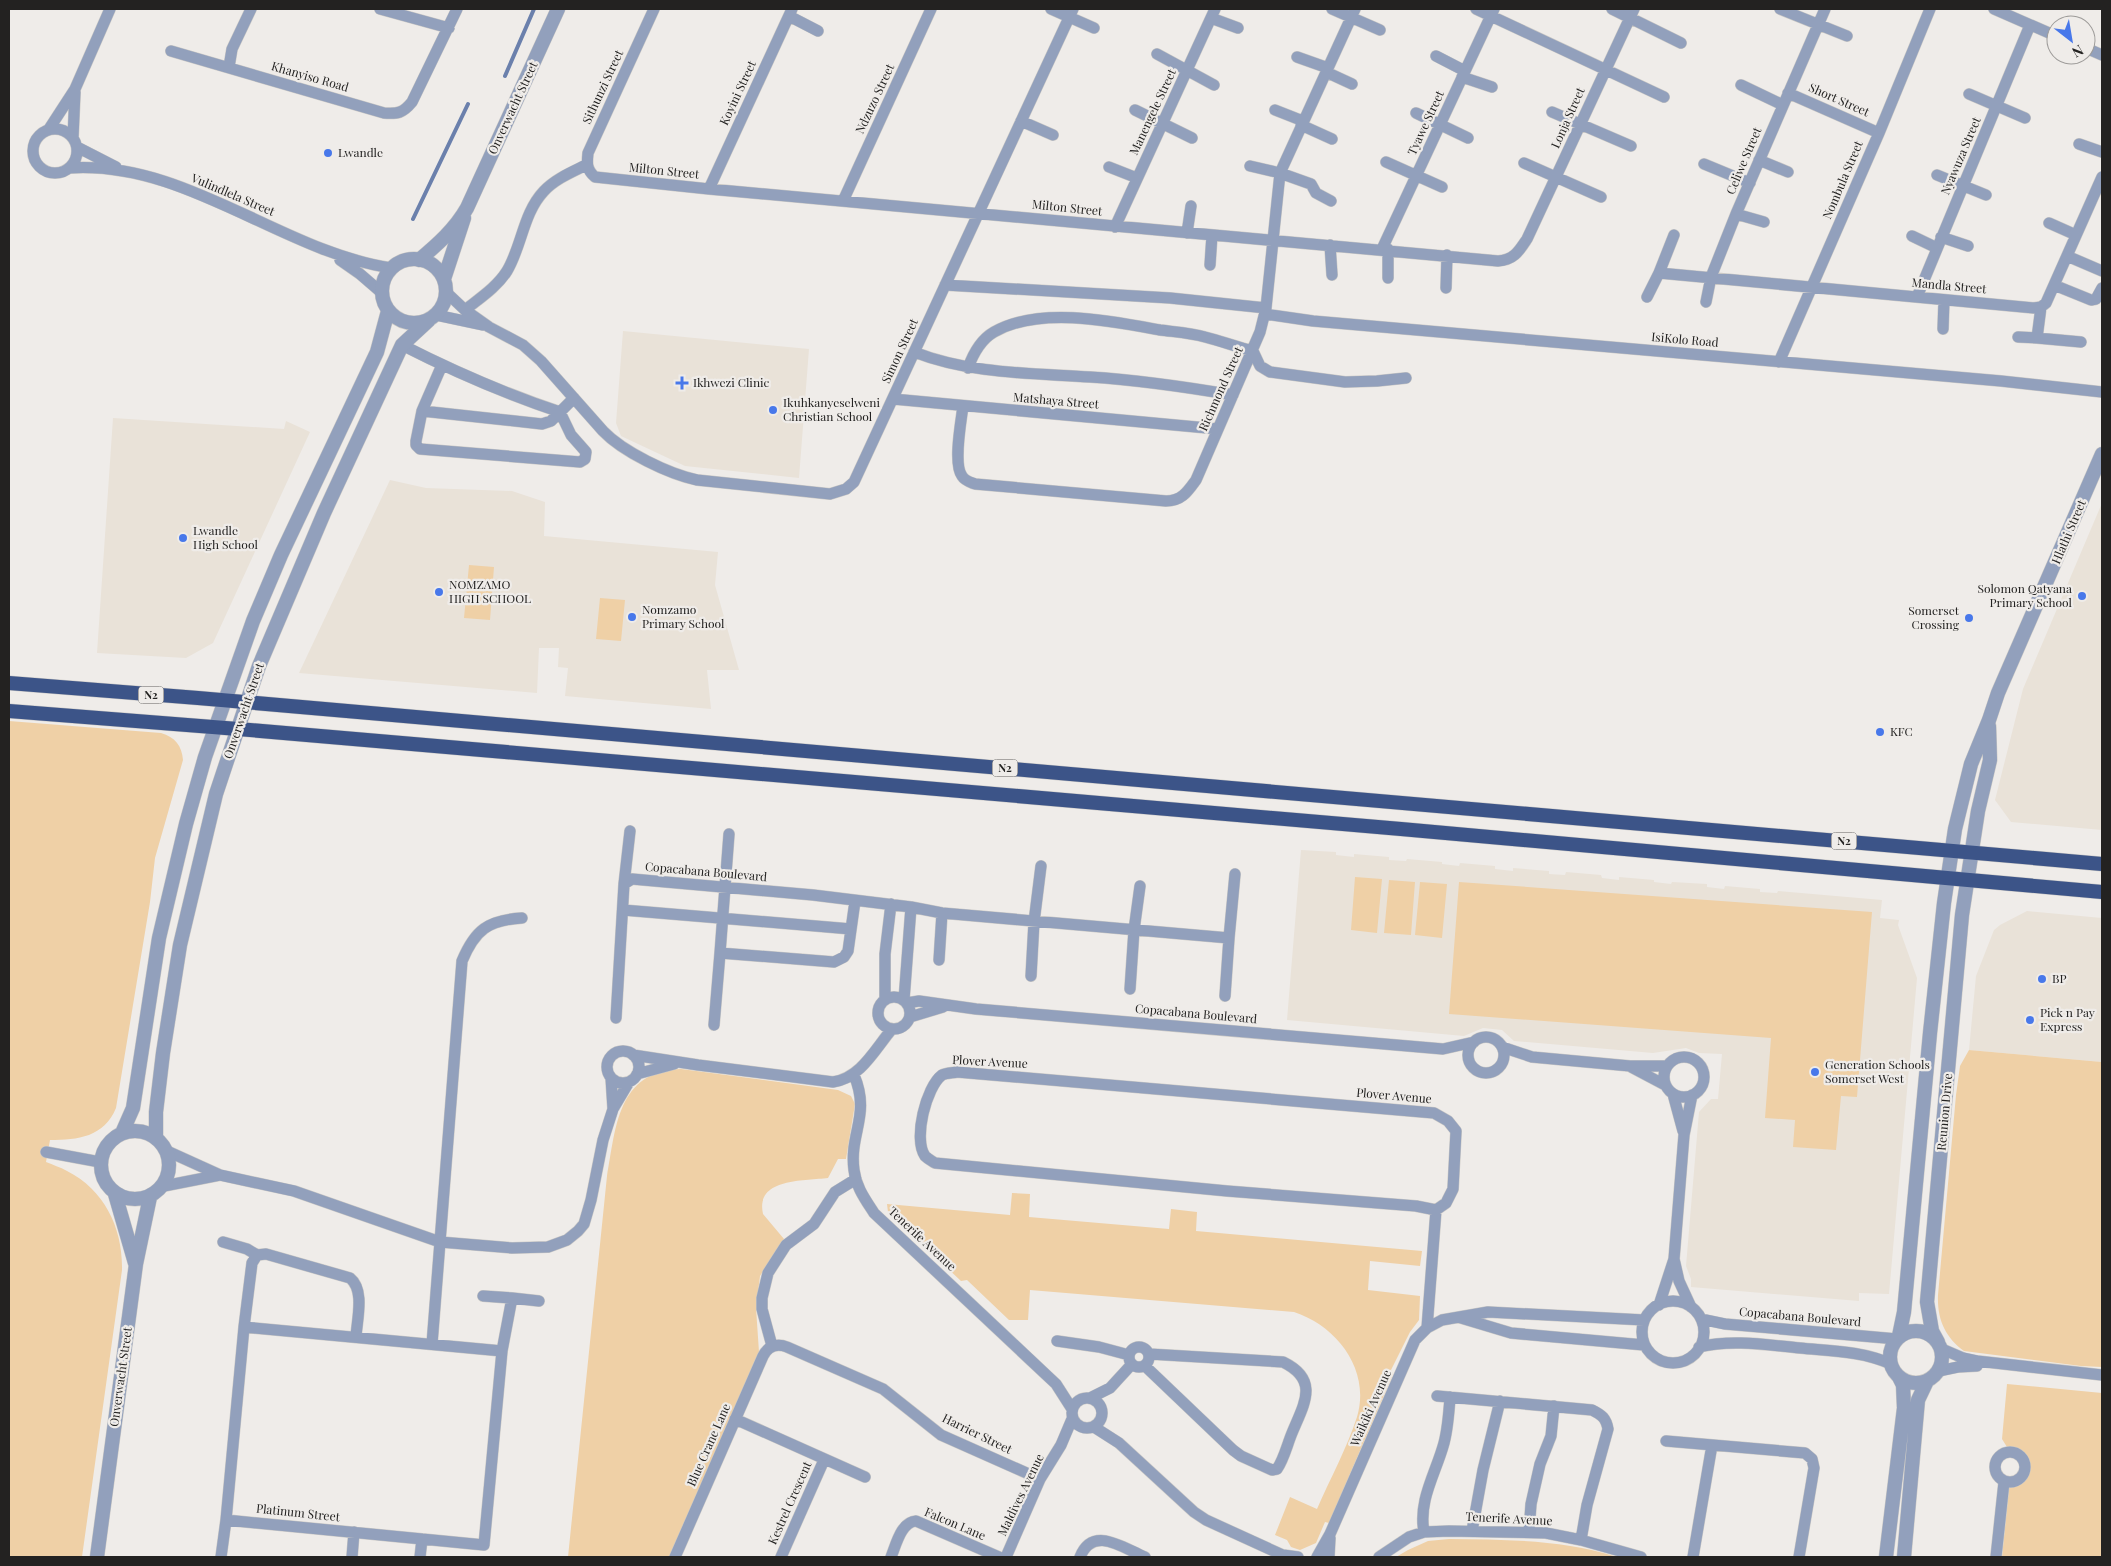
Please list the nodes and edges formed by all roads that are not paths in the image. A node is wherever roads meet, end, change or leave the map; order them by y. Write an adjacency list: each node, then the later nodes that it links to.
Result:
1 (110, 9): 45 (street)
2 (250, 9): 36 (street)
3 (380, 9): 24 (street)
4 (458, 9): 24 (street)
5 (558, 9): 96 (street, Onverwacht Street)
6 (654, 9): 75 (street, Sithunzi Street)
7 (931, 9): 93 (street, Ndzuzo Street)
8 (1051, 9): 19 (street)
9 (1332, 9): 20 (street)
10 (1476, 9): 18 (street)
11 (1612, 9): 21 (street)
12 (1780, 9): 22 (street)
13 (1825, 9): 22 (street, Celiwe Street)
14 (1930, 9): 62 (street, Nombula Street)
15 (1994, 9): 23 (street)
16 (790, 12): 28 (street); 90 (street, Koyini Street)
17 (1211, 12): 26 (street); 39 (street, Manengele Street)
18 (1492, 12): 38 (street); 40 (street, Tyawe Street)
19 (1071, 13): 25 (street); 56 (street, Simon Street)
20 (1353, 13): 27 (street); 37 (street, Richmond Street)
21 (1631, 13): 31 (street); 38 (street, Lonja Street)
22 (1818, 25): 30 (street); 46 (street, Celiwe Street)
23 (2030, 25): 29 (street); 50 (street, Nyawuza Street)
24 (449, 28): 36 (street, Khanyiso Road)
25 (1094, 28)
26 (1238, 28)
27 (1380, 30)
28 (818, 31)
29 (2046, 32)
30 (1847, 36)
31 (1681, 43)
32 (171, 51): 36 (street, Khanyiso Road)
33 (1157, 54): 39 (street)
34 (1436, 56): 40 (street)
35 (1297, 57): 37 (street)
36 (229, 67)
37 (1327, 70): 41 (street); 57 (street, Richmond Street)
38 (1605, 70): 48 (street); 60 (street, Lonja Street)
39 (1186, 71): 42 (street); 58 (street, Manengele Street)
40 (1464, 74): 44 (street); 59 (street, Tyawe Street)
41 (1352, 84)
42 (1214, 85)
43 (1741, 85): 49 (street)
44 (1492, 87)
45 (75, 89): 61 (street); 67 (street)
46 (1788, 93): 49 (street, Celiwe Street); 62 (street, Short Street)
47 (1969, 94): 50 (street)
48 (1664, 97)
49 (1783, 105): 71 (street, Celiwe Street)
50 (1996, 106): 55 (street); 88 (street, Nyawuza Street)
51 (1135, 110): 58 (street)
52 (1275, 110): 57 (street)
53 (1552, 112): 60 (street)
54 (1416, 113): 59 (street)
55 (2025, 118)
56 (1021, 121): 63 (street); 97 (street, Simon Street)
57 (1302, 123): 66 (street); 81 (street, Richmond Street)
58 (1162, 124): 64 (street); 85 (street, Manengele Street)
59 (1440, 124): 65 (street); 82 (street, Tyawe Street)
60 (1582, 124): 69 (street); 84 (street, Lonja Street)
61 (49, 129): 67 (street); 78 (street)
62 (1879, 133): 128 (street, Nombula Street)
63 (1053, 135)
64 (1192, 138)
65 (1468, 138)
66 (1332, 139)
67 (75, 143): 78 (street); 79 (street, Vulindlela Street)
68 (2079, 144): 70 (street)
69 (1631, 146)
70 (2102, 152)
71 (1760, 160): 80 (street); 87 (street, Celiwe Street)
72 (1386, 162): 82 (street)
73 (1524, 164): 84 (street)
74 (1704, 164): 87 (street)
75 (586, 165): 90 (street, Milton Street); 136 (street)
76 (1109, 166): 85 (street)
77 (1250, 166): 81 (street)
78 (69, 168): 79 (street, Vulindlela Street)
79 (122, 170): 113 (street, Vulindlela Street)
80 (1788, 172)
81 (1280, 173): 94 (street); 108 (street, Richmond Street)
82 (1416, 175): 89 (street); 112 (street, Tyawe Street)
83 (1937, 175): 88 (street)
84 (1557, 177): 92 (street); 107 (street, Lonja Street)
85 (1137, 178): 101 (street, Manengele Street)
86 (2102, 178): 105 (street)
87 (1750, 183): 98 (street, Celiwe Street)
88 (1964, 184): 91 (street); 109 (street, Nyawuza Street)
89 (1442, 187)
90 (709, 189): 93 (street, Milton Street)
91 (1986, 195)
92 (1601, 197)
93 (843, 201): 97 (street, Milton Street)
94 (1331, 201)
95 (1191, 206): 102 (street)
96 (467, 208): 116 (street, Onverwacht Street); 126 (street, Onverwacht Street)
97 (978, 212): 101 (street, Milton Street); 124 (street, Simon Street)
98 (1736, 214): 99 (street); 122 (street, Celiwe Street)
99 (1764, 222)
100 (2049, 223): 105 (street)
101 (1115, 227): 102 (street, Milton Street)
102 (1187, 233): 103 (street, Milton Street)
103 (1212, 235): 108 (street, Milton Street); 117 (street)
104 (1674, 235): 120 (street)
105 (2076, 235): 115 (street)
106 (1912, 236): 109 (street)
107 (1527, 239): 114 (street, Milton Street)
108 (1273, 240): 110 (street, Milton Street); 138 (street, Richmond Street)
109 (1939, 243): 111 (street); 131 (street, Nyawuza Street)
110 (1330, 244): 112 (street, Milton Street); 121 (street)
111 (1968, 246)
112 (1385, 249): 114 (street, Milton Street); 123 (street)
113 (330, 254): 118 (street, Vulindlela Street); 130 (street, Vulindlela Street)
114 (1447, 255): 127 (street)
115 (2066, 256): 119 (street); 125 (street)
116 (419, 260): 118 (street); 126 (street)
117 (1210, 264)
118 (391, 268): 130 (street)
119 (2102, 271)
120 (1659, 273): 122 (street); 132 (street)
121 (1332, 275)
122 (1711, 277): 128 (street, Mandla Street); 134 (street, Celiwe Street)
123 (1388, 278)
124 (945, 285): 138 (street, IsiKolo Road); 147 (street, Simon Street)
125 (2054, 285): 129 (street); 135 (street)
126 (445, 286): 136 (street, Simon Street); 139 (street)
127 (1446, 288)
128 (1812, 288): 131 (street, Mandla Street); 148 (street, Nombula Street)
129 (2102, 288)
130 (382, 293): 137 (street)
131 (1917, 297): 133 (street, Mandla Street)
132 (1647, 298)
133 (1944, 300): 135 (street, Mandla Street); 141 (street)
134 (1706, 302)
135 (2041, 307): 143 (street)
136 (465, 310): 140 (street, Simon Street)
137 (388, 311): 139 (street); 162 (street, Onverwacht Street)
138 (1265, 311): 146 (street, Richmond Street); 148 (street, IsiKolo Road)
139 (432, 318): 140 (street, Simon Street); 145 (street, Onverwacht Street)
140 (489, 327): 154 (street, Simon Street)
141 (1944, 328)
142 (2018, 337): 143 (street)
143 (2037, 338): 144 (street)
144 (2081, 342)
145 (402, 345): 149 (street); 163 (street, Onverwacht Street)
146 (1253, 351): 150 (street); 151 (street); 153 (street, Richmond Street)
147 (914, 352): 150 (street); 155 (street, Simon Street)
148 (1779, 362): 152 (street, IsiKolo Road)
149 (442, 365): 157 (street); 158 (street)
150 (968, 368): 153 (street)
151 (1406, 378)
152 (2102, 392)
153 (1233, 395): 159 (street, Richmond Street)
154 (574, 398): 155 (street, Simon Street); 158 (street)
155 (893, 399): 156 (street, Matshaya Street)
156 (963, 406): 159 (street, Matshaya Street); 159 (street, Richmond Street)
157 (422, 411): 158 (street); 158 (street)
158 (560, 412)
159 (1218, 429)
160 (2102, 454): 165 (street, Hlathi Street)
161 (9, 683): 162 (highway, N2)
162 (225, 701): 163 (highway, N2); 166 (street, Onverwacht Street)
163 (247, 702): 167 (street, Onverwacht Street); 170 (highway, N2)
164 (9, 711): 166 (highway, N2)
165 (1989, 720): 170 (street, Hlathi Street); 171 (street, Hlathi Street)
166 (215, 727): 167 (highway, N2); 223 (street, Onverwacht Street)
167 (238, 728): 175 (highway, N2); 225 (street, Onverwacht Street)
168 (630, 831): 177 (street)
169 (729, 834): 179 (street)
170 (1951, 851): 171 (highway, N2); 175 (street, Reunion Drive)
171 (1972, 852): 172 (highway, N2); 176 (street, Reunion Drive)
172 (2102, 864)
173 (1041, 866): 188 (street)
174 (1235, 874): 191 (street)
175 (1948, 878): 176 (highway, N2); 251 (street, Reunion Drive)
176 (1967, 880): 180 (highway, N2); 255 (street, Reunion Drive)
177 (624, 884): 179 (street, Copacabana Boulevard); 184 (street)
178 (1140, 886): 190 (street)
179 (724, 887): 181 (street, Copacabana Boulevard); 187 (street)
180 (2102, 892)
181 (855, 901): 182 (street, Copacabana Boulevard); 189 (street)
182 (891, 904): 183 (street, Copacabana Boulevard); 197 (street)
183 (911, 907): 185 (street, Copacabana Boulevard); 198 (street)
184 (623, 910): 187 (street); 201 (street)
185 (942, 913): 188 (street, Copacabana Boulevard); 193 (street)
186 (522, 918): 236 (street)
187 (722, 920): 189 (street); 192 (street)
188 (1034, 922): 190 (street, Copacabana Boulevard); 194 (street)
189 (851, 929): 192 (street)
190 (1134, 930): 191 (street, Copacabana Boulevard); 195 (street)
191 (1229, 938): 196 (street, Copacabana Boulevard)
192 (720, 953): 203 (street)
193 (939, 960)
194 (1031, 976)
195 (1130, 989)
196 (1225, 996)
197 (886, 999): 198 (street); 202 (street)
198 (905, 1002): 199 (street, Copacabana Boulevard); 200 (street)
199 (947, 1006): 200 (street, Copacabana Boulevard); 207 (street, Copacabana Boulevard)
200 (910, 1017): 204 (street)
201 (616, 1018)
202 (879, 1019): 204 (street); 208 (street)
203 (714, 1025)
204 (892, 1029): 208 (street)
205 (1474, 1042): 206 (street); 207 (street, Copacabana Boulevard); 212 (street)
206 (1502, 1047): 210 (street); 213 (street)
207 (1443, 1049): 212 (street, Copacabana Boulevard)
208 (874, 1050): 216 (street)
209 (633, 1055): 211 (street); 217 (street); 218 (street)
210 (1532, 1057): 213 (street); 214 (street)
211 (678, 1062): 216 (street); 218 (street)
212 (1470, 1062): 213 (street)
213 (1501, 1063)
214 (1630, 1066): 215 (street); 219 (street)
215 (1667, 1066): 219 (street); 221 (street)
216 (854, 1075): 230 (street, Tenerife Avenue)
217 (611, 1078): 218 (street); 222 (street)
218 (633, 1078): 222 (street)
219 (1665, 1085): 220 (street)
220 (1673, 1094): 221 (street); 224 (street)
221 (1692, 1095): 224 (street)
222 (613, 1109): 236 (street)
223 (122, 1133): 225 (street); 228 (street)
224 (1684, 1135): 238 (street)
225 (156, 1136): 226 (street)
226 (168, 1151): 229 (street); 231 (street)
227 (46, 1152): 228 (street)
228 (100, 1162): 232 (street)
229 (220, 1174): 231 (street); 236 (street)
230 (856, 1179): 256 (street); 268 (street, Tenerife Avenue)
231 (164, 1186): 233 (street)
232 (115, 1194): 233 (street); 239 (street)
233 (150, 1197): 239 (street, Onverwacht Street)
234 (1436, 1210): 234 (street, Plover Avenue); 249 (street)
235 (223, 1242): 237 (street)
236 (440, 1242): 253 (street)
237 (257, 1255): 248 (street); 250 (street)
238 (1674, 1259): 243 (street); 244 (street)
239 (136, 1264): 297 (street, Onverwacht Street)
240 (483, 1296): 241 (street)
241 (512, 1298): 242 (street); 258 (street, Platinum Street)
242 (539, 1301)
243 (1659, 1305): 244 (street); 247 (street)
244 (1691, 1307): 246 (street)
245 (1460, 1318): 247 (street); 249 (street); 254 (street)
246 (1700, 1319): 251 (street, Copacabana Boulevard); 257 (street)
247 (1644, 1320): 254 (street)
248 (244, 1326): 250 (street); 287 (street)
249 (1427, 1328): 292 (street, Waikiki Avenue)
250 (356, 1337): 253 (street)
251 (1898, 1338): 255 (street); 261 (street)
252 (1057, 1341): 260 (street)
253 (432, 1344): 258 (street)
254 (1644, 1345): 257 (street)
255 (1940, 1345): 263 (street); 264 (street)
256 (772, 1346): 277 (street, Blue Crane Lane); 285 (street, Harrier Street)
257 (1699, 1347): 261 (street)
258 (502, 1351): 295 (street, Platinum Street)
259 (1149, 1354): 260 (street); 262 (street); 262 (street)
260 (1131, 1360): 262 (street); 269 (street)
261 (1891, 1364): 266 (street)
262 (1145, 1366)
263 (2014, 1366): 264 (street); 265 (street)
264 (1939, 1370): 267 (street)
265 (2102, 1375)
266 (1899, 1377): 267 (street); 315 (street)
267 (1927, 1381): 316 (street)
268 (1056, 1384): 272 (street, Tenerife Avenue); 276 (street, Tenerife Avenue)
269 (1110, 1388): 272 (street); 275 (street)
270 (1437, 1396): 271 (street)
271 (1450, 1397): 273 (street); 290 (street)
272 (1087, 1398): 275 (street); 276 (street)
273 (1500, 1401): 274 (street); 288 (street)
274 (1554, 1406): 291 (street); 294 (street)
275 (1102, 1411): 278 (street); 280 (street)
276 (1072, 1414): 278 (street); 281 (street, Maldives Avenue)
277 (735, 1419): 283 (street, Kestrel Crescent); 301 (street, Blue Crane Lane)
278 (1089, 1428): 280 (street); 281 (street, Maldives Avenue)
279 (1666, 1441): 282 (street)
280 (1119, 1443): 296 (street)
281 (1061, 1445): 285 (street, Maldives Avenue)
282 (1712, 1445): 313 (street); 314 (street)
283 (824, 1460): 284 (street, Kestrel Crescent); 302 (street, Kestrel Crescent)
284 (865, 1477)
285 (1040, 1479): 305 (street, Maldives Avenue)
286 (2004, 1482): 317 (street)
287 (226, 1520): 289 (street, Platinum Street); 298 (street)
288 (1472, 1531): 290 (street, Tenerife Avenue); 291 (street, Tenerife Avenue)
289 (354, 1532): 293 (street, Platinum Street); 299 (street)
290 (1424, 1532): 311 (street, Tenerife Avenue)
291 (1529, 1532): 294 (street, Tenerife Avenue)
292 (1330, 1534): 309 (street, Waikiki Avenue); 310 (street, Waikiki Avenue)
293 (422, 1539): 295 (street, Platinum Street); 300 (street)
294 (1581, 1540): 312 (street, Tenerife Avenue)
295 (484, 1551)
296 (1285, 1556): 308 (street)
297 (97, 1557)
298 (221, 1557)
299 (352, 1557)
300 (420, 1557)
301 (675, 1557)
302 (781, 1557)
303 (891, 1557): 304 (street, Falcon Lane)
304 (999, 1557)
305 (1006, 1557)
306 (1080, 1557): 307 (street)
307 (1145, 1557)
308 (1298, 1557)
309 (1319, 1557)
310 (1329, 1557)
311 (1379, 1557)
312 (1641, 1557)
313 (1693, 1557)
314 (1799, 1557)
315 (1886, 1557)
316 (1904, 1557)
317 (1996, 1557)

